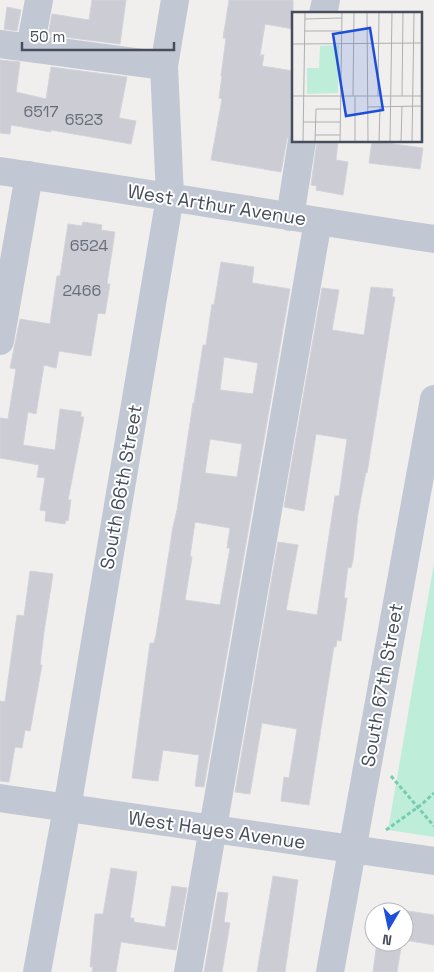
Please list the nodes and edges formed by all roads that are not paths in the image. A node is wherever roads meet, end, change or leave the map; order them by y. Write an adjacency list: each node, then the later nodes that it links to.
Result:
1 (38, 0): 4 (street)
2 (175, 0): 5 (street, South 66th Street)
3 (0, 44): 4 (street)
4 (30, 48): 5 (street)
5 (164, 66): 9 (street, South 66th Street)
6 (302, 142): 10 (street)
7 (0, 171): 8 (street, West Arthur Avenue)
8 (29, 175): 9 (street, West Arthur Avenue); 13 (street)
9 (170, 197): 10 (street, West Arthur Avenue); 16 (street, South 66th Street)
10 (290, 217): 11 (street, West Arthur Avenue)
11 (318, 221): 12 (street, West Arthur Avenue); 17 (street)
12 (434, 239)
13 (0, 341)
14 (434, 399): 18 (street, South 67th Street)
15 (0, 798): 16 (street, West Hayes Avenue)
16 (67, 808): 17 (street, West Hayes Avenue); 20 (street, South 66th Street)
17 (213, 830): 18 (street, West Hayes Avenue); 21 (street)
18 (352, 850): 19 (street, West Hayes Avenue); 22 (street, South 67th Street)
19 (434, 861)
20 (37, 972)
21 (188, 972)
22 (330, 972)

